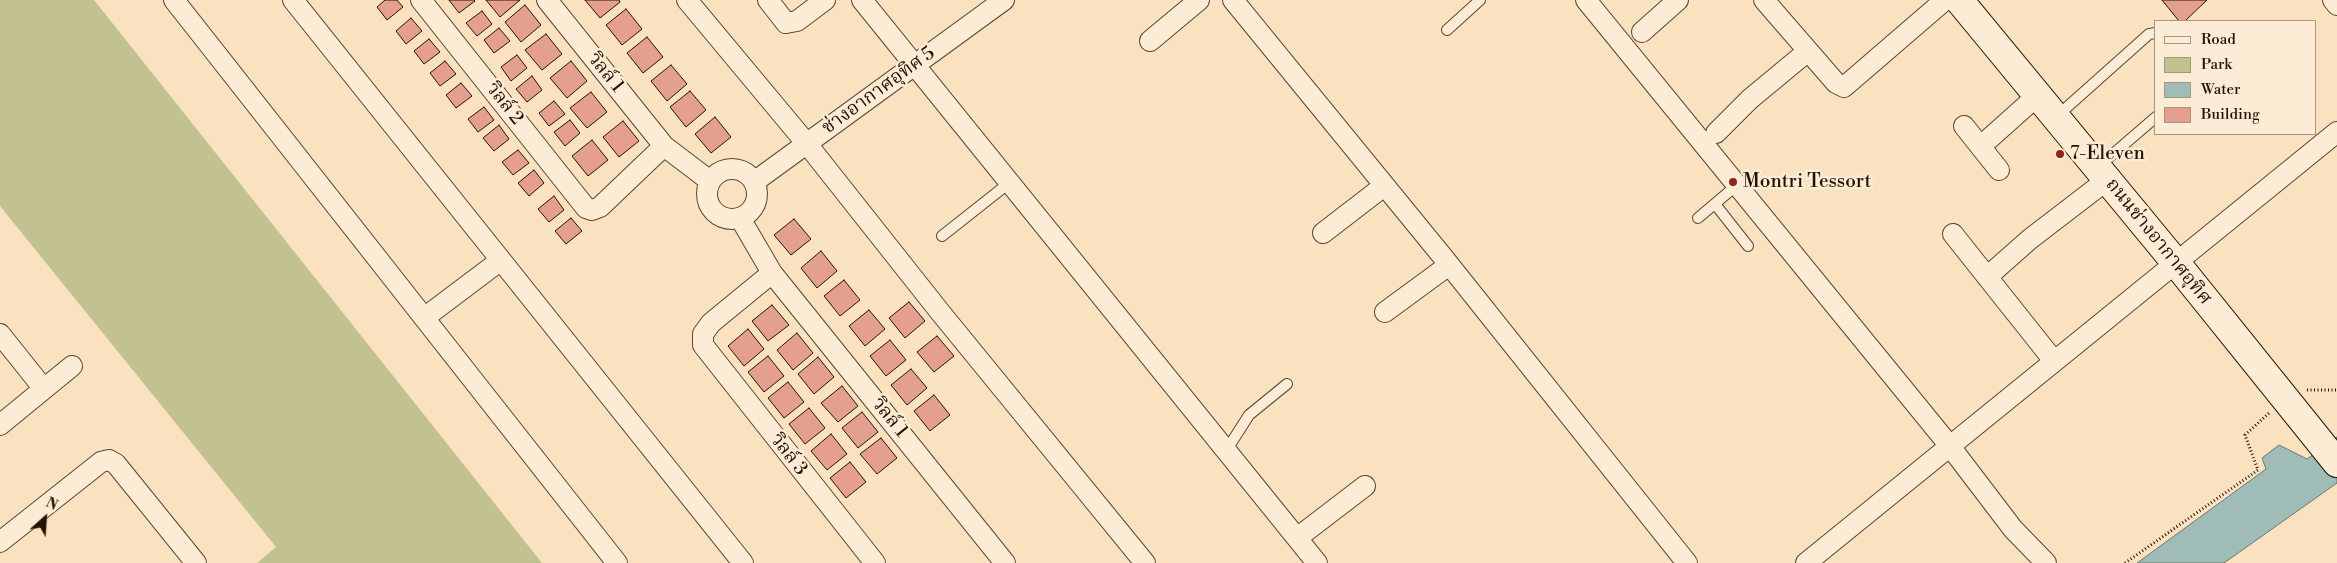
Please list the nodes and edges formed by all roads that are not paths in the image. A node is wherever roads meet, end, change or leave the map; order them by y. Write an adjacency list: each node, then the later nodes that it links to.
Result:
1 (174, 0): 55 (street)
2 (293, 0): 49 (street)
3 (422, 0): 33 (street, วิลล์ 2)
4 (547, 0): 33 (street, วิลล์ 1)
5 (687, 0): 32 (street)
6 (768, 0): 7 (street)
7 (825, 0)
8 (862, 0): 25 (street)
9 (1004, 0): 25 (street, ช่างอากาศอุทิศ 5)
10 (1200, 0): 23 (street)
11 (1233, 0): 41 (street)
12 (1480, 0): 20 (lane)
13 (1586, 0): 40 (street)
14 (1678, 0): 21 (street)
15 (1764, 0): 24 (street)
16 (1945, 0): 24 (street)
17 (1959, 0): 26 (street, ถนนช่างอากาศอุทิศ)
18 (2333, 0): 19 (street)
19 (2337, 5)
20 (1447, 30)
21 (1642, 32)
22 (2154, 33): 27 (lane)
23 (1150, 41)
24 (1808, 51): 31 (street)
25 (914, 65): 32 (street, ช่างอากาศอุทิศ 5); 39 (street)
26 (2037, 96): 27 (street, ถนนช่างอากาศอุทิศ); 34 (street)
27 (2055, 117): 36 (street, ถนนช่างอากาศอุทิศ)
28 (2154, 119): 36 (lane)
29 (1964, 126): 34 (street)
30 (2337, 132): 50 (street)
31 (1716, 133)
32 (807, 144): 38 (street, ช่างอากาศอุทิศ 5); 73 (street)
33 (664, 146): 37 (street, วิลล์ 1)
34 (1981, 146): 35 (street)
35 (1999, 170)
36 (2102, 174): 50 (street, ถนนช่างอากาศอุทิศ); 53 (street)
37 (710, 182): 38 (street); 43 (street)
38 (754, 182): 43 (street)
39 (1009, 183): 47 (lane); 63 (street)
40 (1737, 185): 42 (lane); 62 (street)
41 (1384, 186): 45 (street); 51 (street)
42 (1715, 204): 44 (lane); 48 (lane)
43 (740, 218): 52 (street, วิลล์ 1)
44 (1698, 218)
45 (1323, 233)
46 (1953, 234): 53 (street)
47 (942, 236)
48 (1748, 246)
49 (500, 260): 55 (street); 70 (street)
50 (2176, 263): 57 (street); 64 (street, ถนนช่างอากาศอุทิศ)
51 (1449, 265): 54 (street); 75 (street)
52 (772, 273): 71 (street, วิลล์ 3); 72 (street, วิลล์ 1)
53 (1987, 277): 57 (street)
54 (1385, 312)
55 (424, 318): 69 (street)
56 (0, 334): 60 (street)
57 (2054, 361): 62 (street)
58 (72, 366): 60 (street)
59 (1287, 384): 63 (lane)
60 (44, 389): 61 (street)
61 (0, 425)
62 (1949, 445): 76 (street); 77 (street)
63 (1226, 451): 66 (street)
64 (2337, 463)
65 (1365, 486): 66 (street)
66 (1296, 538): 74 (street)
67 (0, 542): 68 (street)
68 (196, 563)
69 (617, 563)
70 (743, 563)
71 (875, 563)
72 (1005, 563)
73 (1145, 563)
74 (1317, 563)
75 (1687, 563)
76 (1806, 563)
77 (2046, 563)

